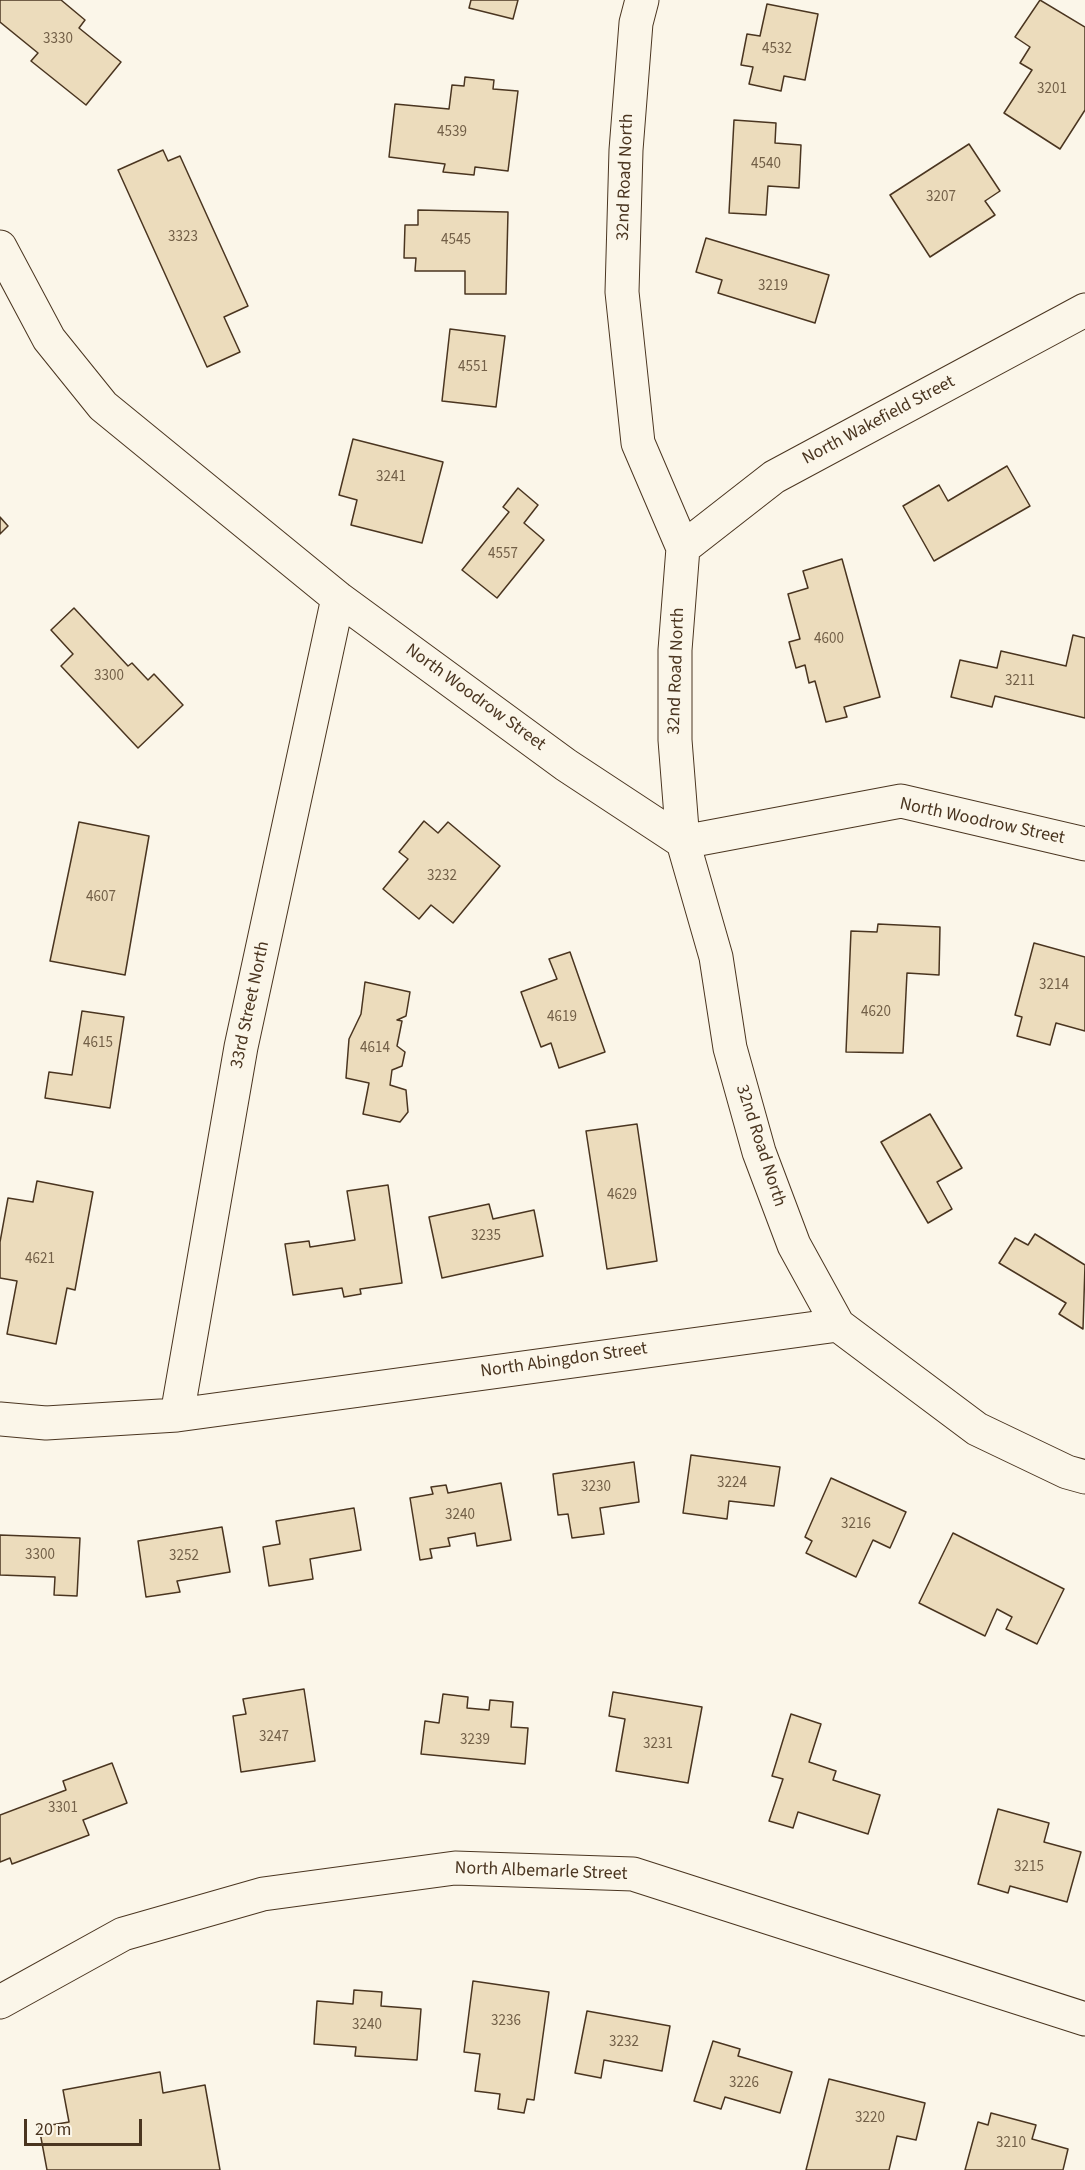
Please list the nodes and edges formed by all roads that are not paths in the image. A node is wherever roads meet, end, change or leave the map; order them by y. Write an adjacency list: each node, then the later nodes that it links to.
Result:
1 (642, 0): 4 (street, 32nd Road North)
2 (0, 247): 5 (street, North Woodrow Street)
3 (1085, 310): 4 (street, North Wakefield Street)
4 (682, 548): 6 (street, 32nd Road North)
5 (338, 597): 6 (street, North Woodrow Street); 9 (street, 33rd Street North)
6 (683, 842): 7 (street, North Woodrow Street); 8 (street, 32nd Road North)
7 (1085, 844)
8 (838, 1325): 9 (street, North Abingdon Street); 11 (street)
9 (177, 1415): 10 (street, North Abingdon Street)
10 (0, 1419)
11 (1085, 1477)
12 (0, 2002): 13 (street, North Albemarle Street)
13 (1085, 2019)

